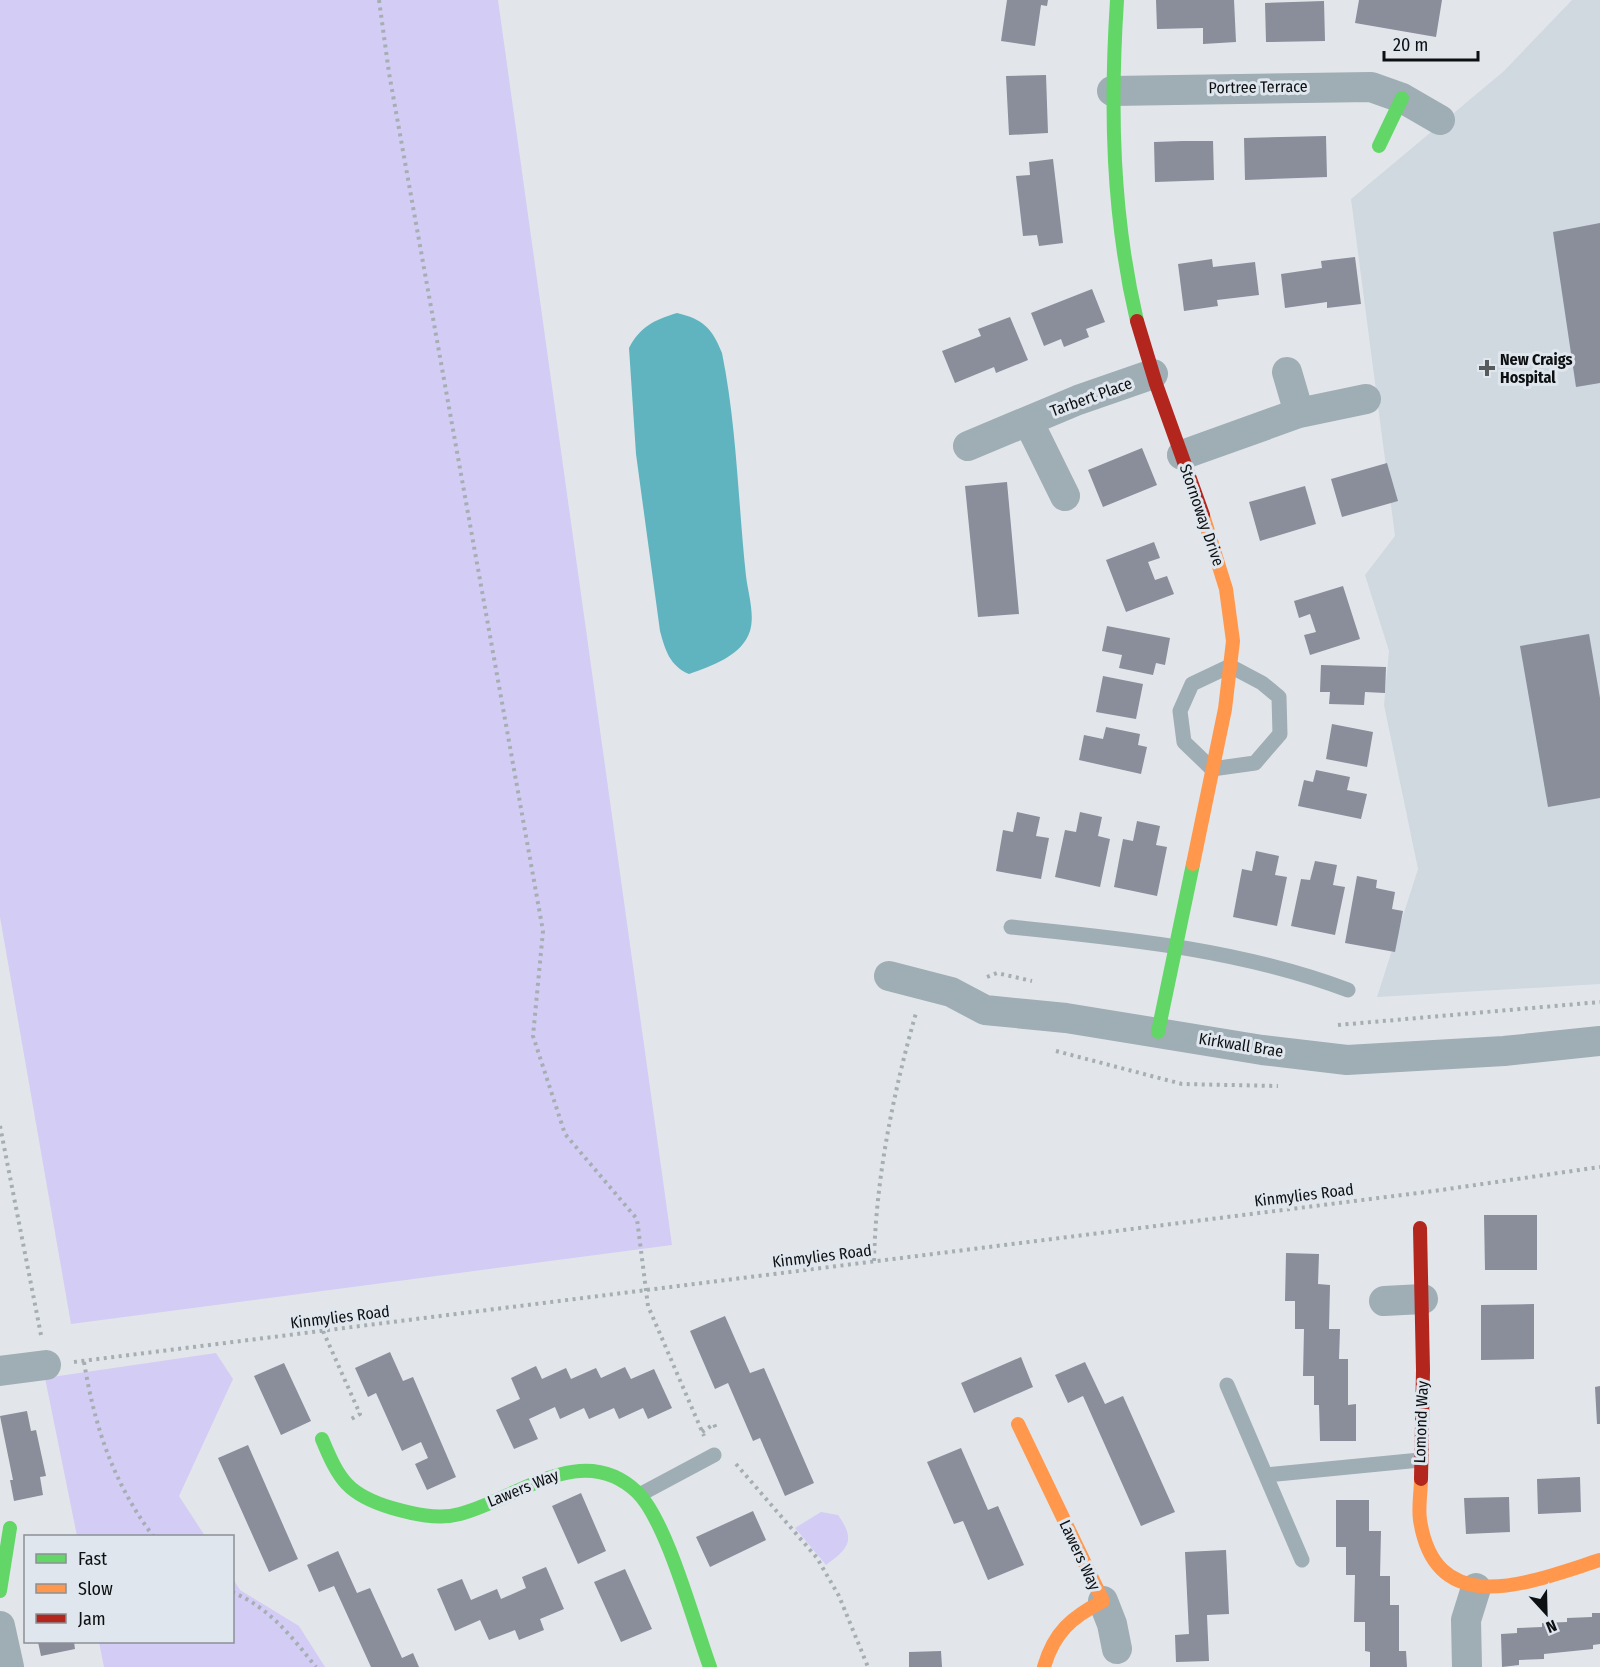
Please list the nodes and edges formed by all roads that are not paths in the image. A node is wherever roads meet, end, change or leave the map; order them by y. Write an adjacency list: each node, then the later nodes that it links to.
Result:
1 (1117, 0): 2 (street, Stornoway Drive)
2 (1112, 91): 3 (street, Portree Terrace); 7 (street, Stornoway Drive)
3 (1402, 98): 4 (street, Portree Terrace); 5 (street)
4 (1440, 120)
5 (1379, 146)
6 (1287, 372): 9 (street)
7 (1153, 374): 10 (street, Tarbert Place); 12 (street, Stornoway Drive)
8 (1366, 399): 9 (street)
9 (1299, 413): 12 (street)
10 (1029, 421): 11 (street, Tarbert Place); 13 (street, Tarbert Place)
11 (968, 446)
12 (1182, 455): 14 (street, Stornoway Drive)
13 (1065, 496)
14 (1230, 666): 15 (street, Stornoway Drive); 15 (lane); 15 (lane)
15 (1212, 770): 17 (street, Stornoway Drive)
16 (1011, 927): 17 (lane)
17 (1175, 945): 19 (lane); 20 (street, Stornoway Drive)
18 (890, 976): 20 (street, Kirkwall Brae)
19 (1348, 990)
20 (1158, 1032): 21 (street, Kirkwall Brae)
21 (1600, 1041)
22 (1420, 1228): 23 (street, Lomond Way)
23 (1423, 1299): 24 (street); 31 (street, Lomond Way)
24 (1384, 1301)
25 (46, 1365): 26 (street)
26 (0, 1371)
27 (1227, 1385): 32 (lane)
28 (1018, 1424): 39 (street, Lawers Way)
29 (322, 1439): 33 (street, Lawers Way)
30 (718, 1448): 33 (lane)
31 (1420, 1460): 32 (lane); 37 (street, Lomond Way)
32 (1266, 1475): 35 (lane)
33 (641, 1494): 43 (street, Lawers Way)
34 (10, 1528): 38 (street)
35 (1302, 1560)
36 (1600, 1560): 37 (street, Lomond Way)
37 (1476, 1588): 45 (street)
38 (0, 1591)
39 (1103, 1601): 41 (street); 44 (street, Lawers Way)
40 (0, 1626): 42 (street)
41 (1117, 1649)
42 (9, 1667)
43 (710, 1667)
44 (1044, 1667)
45 (1467, 1667)

